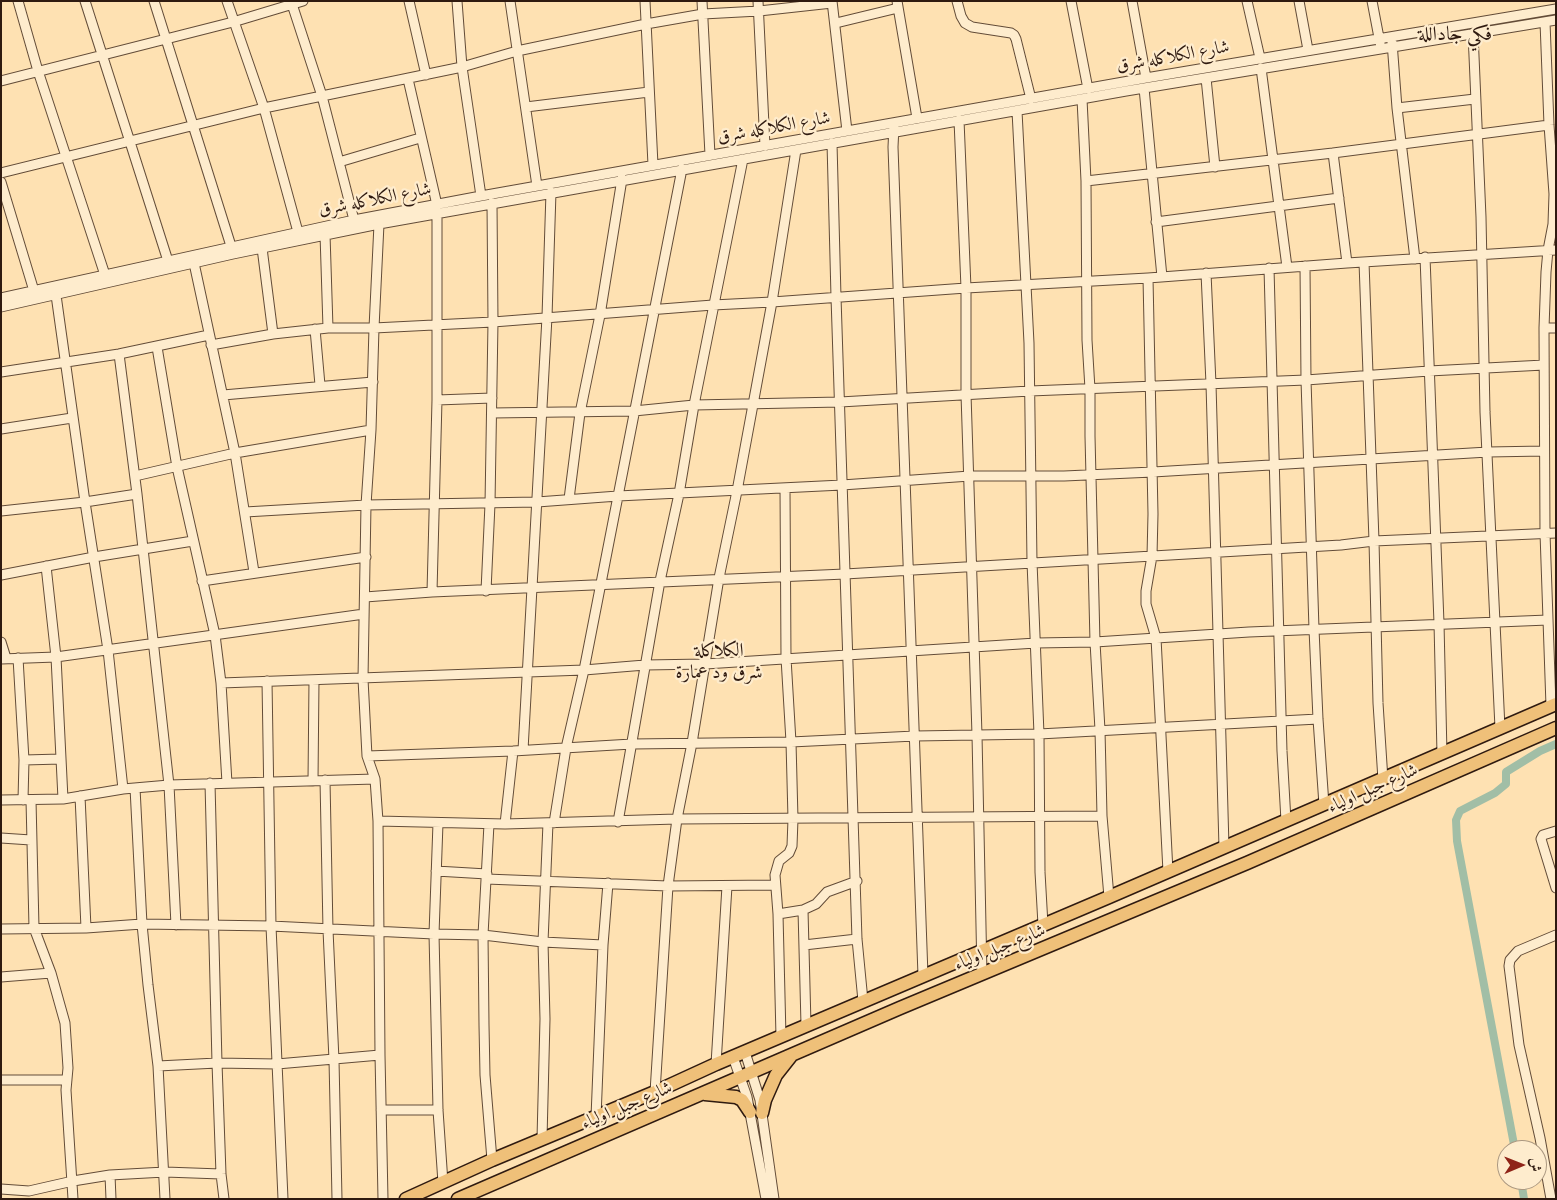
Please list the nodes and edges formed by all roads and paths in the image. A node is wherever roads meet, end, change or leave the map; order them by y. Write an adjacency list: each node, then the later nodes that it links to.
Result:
1 (18, 1): 41 (street)
2 (85, 1): 37 (street)
3 (154, 1): 32 (street)
4 (227, 1): 25 (street)
5 (303, 1): 18 (street)
6 (409, 1): 42 (street)
7 (457, 1): 39 (street)
8 (510, 1): 36 (street)
9 (645, 1): 28 (street)
10 (702, 1): 23 (street)
11 (758, 1): 22 (street)
12 (956, 1): 51 (street)
13 (1071, 1): 48 (street)
14 (1132, 1): 43 (street)
15 (1247, 1): 38 (street)
16 (1299, 1): 35 (street)
17 (1372, 1): 31 (street)
18 (292, 2): 25 (street); 50 (street)
19 (832, 2): 22 (street); 27 (street)
20 (898, 4): 27 (street); 58 (street)
21 (1556, 9): 30 (street, شارع الكلاكله شرق)
22 (759, 11): 23 (street); 69 (street)
23 (703, 14): 28 (street); 72 (street)
24 (1556, 20): 26 (street, شارع الكلاكله شرق)
25 (233, 22): 32 (street); 55 (street)
26 (1545, 22): 29 (street, شارع الكلاكله شرق); 61 (street)
27 (836, 23): 63 (street)
28 (646, 24): 36 (street); 49 (street)
29 (1473, 33): 33 (street, شارع الكلاكله شرق); 53 (street)
30 (1392, 36): 31 (street, شارع الكلاكله شرق); 33 (street)
31 (1379, 38): 34 (street); 35 (street, شارع الكلاكله شرق)
32 (167, 39): 37 (street); 60 (street)
33 (1393, 46): 34 (street, شارع الكلاكله شرق); 56 (street)
34 (1380, 48): 40 (street, شارع الكلاكله شرق)
35 (1308, 50): 38 (street, شارع الكلاكله شرق)
36 (517, 51): 39 (street); 54 (street)
37 (102, 55): 41 (street); 66 (street)
38 (1260, 58): 43 (street, شارع الكلاكله شرق)
39 (462, 67): 42 (street); 87 (street)
40 (1261, 68): 44 (street, شارع الكلاكله شرق); 75 (street)
41 (38, 71): 46 (street); 73 (street)
42 (426, 75): 45 (street)
43 (1146, 78): 48 (street, شارع الكلاكله شرق)
44 (1206, 78): 47 (street, شارع الكلاكله شرق); 78 (street)
45 (408, 79): 50 (street); 65 (street)
46 (1, 81)
47 (1144, 88): 52 (street, شارع الكلاكله شرق); 81 (street)
48 (1088, 89): 51 (street, شارع الكلاكله شرق)
49 (649, 92): 54 (street); 77 (street)
50 (322, 96): 55 (street); 76 (street)
51 (1031, 99): 58 (street, شارع الكلاكله شرق)
52 (1082, 99): 57 (street, شارع الكلاكله شرق); 83 (street)
53 (1475, 99): 56 (street); 64 (street)
54 (526, 107): 85 (street)
55 (264, 108): 60 (street); 95 (street)
56 (1397, 108): 68 (street)
57 (1017, 111): 59 (street, شارع الكلاكله شرق); 115 (street)
58 (917, 118): 62 (street, شارع الكلاكله شرق)
59 (960, 120): 62 (street, شارع الكلاكله شرق); 116 (street)
60 (194, 125): 66 (street); 97 (street)
61 (1549, 125): 64 (street); 99 (street)
62 (894, 127): 63 (street, شارع الكلاكله شرق); 67 (street, شارع الكلاكله شرق); 118 (street)
63 (847, 131): 69 (street, شارع الكلاكله شرق)
64 (1476, 134): 68 (street); 100 (street)
65 (420, 138): 76 (street); 91 (street)
66 (130, 142): 73 (street); 103 (street)
67 (832, 143): 70 (street, شارع الكلاكله شرق); 120 (street)
68 (1401, 144): 71 (street); 101 (street)
69 (766, 146): 72 (street, شارع الكلاكله شرق)
70 (796, 150): 74 (street, شارع الكلاكله شرق); 122 (street)
71 (1333, 153): 75 (street); 88 (street)
72 (710, 155): 77 (street, شارع الكلاكله شرق)
73 (67, 157): 80 (street); 111 (street)
74 (743, 159): 79 (street, شارع الكلاكله شرق); 123 (street)
75 (1272, 160): 78 (street); 90 (street)
76 (339, 162): 92 (street)
77 (653, 166): 85 (street, شارع الكلاكله شرق)
78 (1215, 167): 81 (street)
79 (682, 169): 82 (street, شارع الكلاكله شرق); 125 (street)
80 (1, 173)
81 (1152, 173): 83 (street); 93 (street)
82 (622, 180): 86 (street, شارع الكلاكله شرق); 126 (street)
83 (1086, 181): 114 (street)
84 (1, 182): 117 (street)
85 (538, 186): 87 (street, شارع الكلاكله شرق)
86 (551, 192): 89 (street, شارع الكلاكله شرق); 127 (street)
87 (481, 196): 91 (street, شارع الكلاكله شرق)
88 (1339, 198): 90 (street); 106 (street)
89 (492, 203): 91 (street, شارع الكلاكله شرق); 128 (street)
90 (1278, 205): 93 (street); 108 (street)
91 (437, 209): 92 (street, شارع الكلاكله شرق); 94 (street, شارع الكلاكله شرق); 129 (street)
92 (354, 220): 95 (street, شارع الكلاكله شرق)
93 (1156, 222): 112 (street)
94 (379, 224): 96 (street, شارع الكلاكله شرق); 131 (street)
95 (298, 232): 97 (street, شارع الكلاكله شرق)
96 (325, 234): 98 (street, شارع الكلاكله شرق); 130 (street)
97 (231, 246): 103 (street, شارع الكلاكله شرق)
98 (262, 248): 105 (street, شارع الكلاكله شرق); 135 (street)
99 (1552, 250): 100 (street); 132 (street)
100 (1482, 253): 102 (street); 142 (street)
101 (1415, 258): 102 (street); 104 (street)
102 (1425, 258): 143 (street)
103 (168, 261): 111 (street, شارع الكلاكله شرق)
104 (1364, 262): 106 (street); 145 (street)
105 (194, 263): 119 (street, شارع الكلاكله شرق); 136 (street)
106 (1347, 263): 107 (street)
107 (1305, 266): 108 (street); 146 (street)
108 (1287, 267): 109 (street)
109 (1269, 268): 110 (street); 148 (street)
110 (1206, 273): 112 (street); 149 (street)
111 (105, 275): 117 (street, شارع الكلاكله شرق)
112 (1162, 277): 113 (street)
113 (1148, 278): 114 (street); 151 (street)
114 (1087, 282): 115 (street); 152 (street)
115 (1026, 286): 116 (street); 153 (street)
116 (966, 288): 118 (street); 154 (street)
117 (34, 291): 121 (street, شارع الكلاكله شرق)
118 (899, 294): 120 (street); 157 (street)
119 (56, 295): 124 (street, شارع الكلاكله شرق); 140 (street)
120 (836, 297): 122 (street); 159 (street)
121 (1, 298)
122 (772, 302): 123 (street); 160 (street)
123 (713, 305): 125 (street); 161 (street)
124 (1, 307)
125 (655, 310): 126 (street); 162 (street)
126 (600, 315): 127 (street); 164 (street)
127 (547, 318): 128 (street); 165 (street)
128 (493, 322): 129 (street); 156 (street)
129 (437, 324): 131 (street); 158 (street)
130 (328, 328): 131 (street); 134 (street)
131 (374, 328): 147 (street)
132 (1544, 328): 133 (street); 141 (street)
133 (1556, 328)
134 (315, 329): 135 (street); 150 (street)
135 (273, 334): 137 (street)
136 (209, 336): 137 (street); 138 (street)
137 (211, 345): 155 (street)
138 (156, 347): 139 (street); 176 (street)
139 (120, 354): 140 (street); 180 (street)
140 (65, 362): 144 (street); 166 (street)
141 (1544, 365): 142 (street); 169 (street)
142 (1484, 368): 143 (street); 170 (street)
143 (1429, 371): 145 (street); 172 (street)
144 (1, 372)
145 (1368, 376): 146 (street); 173 (street)
146 (1306, 380): 148 (street); 174 (street)
147 (373, 382): 150 (street); 168 (street)
148 (1271, 382): 149 (street); 175 (street)
149 (1211, 384): 151 (street); 177 (street)
150 (320, 385): 155 (street)
151 (1150, 386): 152 (street); 178 (street)
152 (1090, 389): 153 (street); 179 (street)
153 (1030, 391): 154 (street); 182 (street)
154 (966, 394): 157 (street); 181 (street)
155 (223, 395): 171 (street)
156 (492, 398): 158 (street); 163 (street)
157 (902, 399): 159 (street); 183 (street)
158 (437, 400): 195 (street)
159 (840, 402): 160 (street); 184 (street)
160 (753, 404): 161 (street); 186 (street)
161 (694, 405): 162 (street); 188 (street)
162 (634, 411): 164 (street); 189 (street)
163 (492, 413): 165 (street); 193 (street)
164 (580, 413): 165 (street); 190 (street)
165 (541, 414): 192 (street)
166 (72, 418): 167 (street); 191 (street)
167 (1, 429)
168 (371, 430): 171 (street); 194 (street)
169 (1544, 451): 170 (street); 199 (street)
170 (1488, 452): 172 (street); 200 (street)
171 (235, 453): 176 (street); 197 (street)
172 (1432, 456): 173 (street); 201 (street)
173 (1371, 460): 174 (street); 203 (street)
174 (1310, 464): 175 (street); 204 (street)
175 (1273, 466): 177 (street); 205 (street)
176 (177, 467): 180 (street); 202 (street)
177 (1213, 469): 178 (street); 207 (street)
178 (1153, 472): 179 (street); 208 (street)
179 (1091, 474): 182 (street); 211 (street)
180 (135, 476): 187 (street)
181 (970, 476): 182 (street); 183 (street); 214 (street)
182 (1031, 476): 212 (street)
183 (906, 482): 184 (street); 215 (street)
184 (842, 485): 185 (street); 217 (street)
185 (785, 488): 186 (street); 219 (street)
186 (738, 491): 188 (street); 220 (street)
187 (137, 494): 191 (street); 206 (street)
188 (679, 494): 189 (street); 222 (street)
189 (618, 496): 190 (street); 223 (street)
190 (569, 499): 192 (street)
191 (85, 502): 196 (street); 209 (street)
192 (537, 502): 193 (street); 224 (street)
193 (490, 504): 195 (street); 225 (street)
194 (366, 505): 195 (street); 197 (street); 210 (street)
195 (435, 505): 226 (street)
196 (1, 511)
197 (245, 512): 216 (street)
198 (1556, 533): 199 (street)
199 (1545, 534): 200 (street); 229 (street)
200 (1492, 536): 201 (street); 230 (street)
201 (1436, 538): 203 (street); 231 (street)
202 (193, 541): 206 (street); 221 (street)
203 (1374, 541): 204 (street); 232 (street)
204 (1312, 546): 205 (street); 233 (street)
205 (1276, 548): 207 (street); 234 (street)
206 (143, 549): 209 (street); 242 (street)
207 (1215, 552): 208 (street); 235 (street)
208 (1152, 556): 211 (street); 237 (street)
209 (94, 557): 213 (street); 244 (street)
210 (366, 557): 216 (street); 227 (street)
211 (1093, 560): 212 (street); 240 (street)
212 (1032, 562): 214 (street); 241 (street)
213 (46, 566): 218 (street); 247 (street)
214 (972, 566): 215 (street); 243 (street)
215 (908, 570): 217 (street); 245 (street)
216 (254, 572): 221 (street)
217 (845, 574): 219 (street); 246 (street)
218 (1, 575)
219 (786, 577): 220 (street); 249 (street)
220 (719, 578): 222 (street); 251 (street)
221 (202, 581): 236 (street)
222 (660, 581): 223 (street); 252 (street)
223 (600, 585): 224 (street); 253 (street)
224 (533, 588): 225 (street); 254 (street)
225 (486, 591): 226 (street)
226 (432, 592): 227 (street)
227 (366, 597): 228 (street)
228 (364, 614): 236 (street); 255 (street)
229 (1548, 620): 230 (street); 238 (street)
230 (1495, 622): 231 (street); 264 (street)
231 (1439, 623): 232 (street); 277 (street)
232 (1376, 626): 233 (street); 283 (street)
233 (1314, 629): 234 (street); 260 (street)
234 (1279, 630): 235 (street); 261 (street)
235 (1217, 634): 237 (street); 262 (street)
236 (215, 635): 242 (street); 258 (street)
237 (1156, 638): 240 (street); 263 (street)
238 (1552, 640): 259 (street)
239 (1, 642): 250 (street)
240 (1095, 642): 241 (street); 266 (street)
241 (1036, 643): 243 (street); 267 (street)
242 (153, 644): 244 (street); 288 (street)
243 (974, 647): 245 (street); 268 (street)
244 (108, 650): 247 (street); 290 (street)
245 (911, 652): 246 (street); 269 (street)
246 (848, 655): 249 (street); 270 (street)
247 (56, 657): 248 (street); 280 (street)
248 (18, 658): 250 (street); 279 (street)
249 (786, 658): 251 (street); 271 (street)
250 (4, 659)
251 (705, 664): 252 (street); 272 (street)
252 (645, 665): 253 (street); 273 (street)
253 (584, 670): 254 (street); 274 (street)
254 (528, 672): 255 (street); 275 (street)
255 (363, 679): 256 (street); 278 (street)
256 (314, 680): 257 (street); 284 (street)
257 (267, 681): 258 (street); 287 (street)
258 (221, 683): 286 (street)
259 (1553, 705): 264 (highway, شارع جبل اولياء)
260 (1318, 719): 261 (street); 295 (street)
261 (1282, 722): 262 (street); 304 (street)
262 (1220, 725): 263 (street); 313 (street)
263 (1160, 727): 266 (street); 315 (street)
264 (1500, 728): 277 (highway, شارع جبل اولياء)
265 (1556, 728): 326 (highway, شارع جبل اولياء)
266 (1100, 730): 267 (street); 297 (street)
267 (1039, 734): 268 (street); 299 (street)
268 (977, 735): 269 (street); 296 (street)
269 (915, 736): 270 (street); 298 (street)
270 (851, 740): 271 (street); 302 (street)
271 (791, 742): 272 (street); 301 (street)
272 (692, 743): 273 (street); 300 (street)
273 (632, 744): 274 (street); 305 (street)
274 (566, 748): 275 (street); 307 (street)
275 (523, 750): 276 (street)
276 (513, 751): 278 (street); 309 (street)
277 (1442, 754): 283 (highway, شارع جبل اولياء)
278 (367, 756): 281 (street)
279 (24, 760): 280 (street); 294 (street)
280 (62, 760): 292 (street)
281 (375, 779): 282 (street); 303 (street)
282 (325, 780): 284 (street); 337 (street)
283 (1383, 780): 295 (highway, شارع جبل اولياء)
284 (313, 781): 287 (street)
285 (210, 783): 286 (street); 288 (street); 332 (street)
286 (228, 783): 287 (street)
287 (269, 783): 333 (street)
288 (169, 785): 289 (street); 330 (street)
289 (135, 788): 290 (street); 329 (street)
290 (123, 789): 291 (street)
291 (80, 796): 292 (street); 336 (street)
292 (63, 799): 294 (street)
293 (1, 800): 294 (street)
294 (27, 800): 312 (street)
295 (1324, 805): 304 (highway, شارع جبل اولياء)
296 (978, 816): 298 (street); 299 (street); 346 (street)
297 (1102, 816): 299 (street); 325 (street)
298 (918, 817): 302 (street); 349 (street)
299 (1039, 818): 331 (street)
300 (677, 819): 301 (street); 305 (street); 322 (street)
301 (794, 819): 302 (street); 321 (street)
302 (854, 819): 319 (street)
303 (378, 820): 306 (street); 338 (street)
304 (1286, 821): 313 (highway, شارع جبل اولياء)
305 (618, 822): 307 (street)
306 (438, 823): 308 (street); 314 (street)
307 (551, 823): 309 (street); 318 (street)
308 (489, 824): 309 (street); 316 (street)
309 (505, 824)
310 (1556, 831): 324 (street)
311 (1, 838): 312 (street)
312 (31, 840): 335 (street)
313 (1224, 847): 315 (highway, شارع جبل اولياء)
314 (436, 872): 316 (street); 339 (street)
315 (1168, 872): 317 (highway, شارع جبل اولياء)
316 (487, 877): 318 (street); 340 (street)
317 (1154, 877): 325 (highway, شارع جبل اولياء); 326 (highway)
318 (545, 881): 320 (street); 343 (street)
319 (857, 881): 327 (street); 342 (street)
320 (608, 884): 322 (street); 344 (street)
321 (775, 885): 323 (street); 328 (street)
322 (668, 886): 323 (street); 367 (street)
323 (727, 886): 361 (street)
324 (1556, 888)
325 (1109, 897): 331 (highway, شارع جبل اولياء)
326 (1162, 899): 348 (highway, شارع جبل اولياء)
327 (803, 910): 328 (street); 345 (street)
328 (778, 914): 353 (street)
329 (142, 924): 330 (street); 336 (street); 362 (street)
330 (176, 925): 332 (street)
331 (1043, 925): 346 (highway, شارع جبل اولياء)
332 (215, 926): 333 (street); 359 (street)
333 (271, 926): 337 (street); 360 (street)
334 (1, 928): 335 (street)
335 (34, 928): 336 (street); 347 (street)
336 (86, 928)
337 (328, 930): 338 (street); 358 (street)
338 (379, 932): 339 (street); 356 (street)
339 (434, 934): 340 (street); 370 (street)
340 (483, 935): 343 (street); 374 (street)
341 (1556, 935): 392 (street)
342 (857, 939): 345 (street); 351 (street)
343 (543, 942): 344 (street); 373 (street)
344 (603, 945): 372 (street)
345 (804, 945): 352 (street)
346 (981, 951): 348 (street); 349 (highway, شارع جبل اولياء)
347 (51, 973): 350 (street); 366 (street)
348 (982, 974): 355 (highway, شارع جبل اولياء)
349 (923, 975): 351 (highway, شارع جبل اولياء)
350 (1, 977)
351 (863, 1001): 352 (highway, شارع جبل اولياء)
352 (806, 1026): 353 (highway, شارع جبل اولياء)
353 (781, 1037): 354 (highway, شارع جبل اولياء)
354 (745, 1052): 357 (highway, شارع جبل اولياء); 363 (street)
355 (791, 1055): 363 (highway, شارع جبل اولياء); 371 (highway)
356 (380, 1056): 358 (street); 369 (street)
357 (733, 1057): 361 (highway, شارع جبل اولياء); 364 (street)
358 (334, 1060): 360 (street); 386 (street)
359 (217, 1063): 360 (street); 362 (street); 376 (street)
360 (277, 1064): 385 (street)
361 (716, 1064): 367 (highway, شارع جبل اولياء)
362 (158, 1066): 375 (street)
363 (752, 1072): 364 (highway, شارع جبل اولياء); 371 (street)
364 (740, 1078): 368 (highway, شارع جبل اولياء); 371 (street)
365 (1, 1080): 366 (street)
366 (67, 1080): 378 (street)
367 (655, 1092): 372 (highway, شارع جبل اولياء)
368 (700, 1094): 371 (highway); 389 (highway, شارع جبل اولياء)
369 (381, 1110): 370 (street); 387 (street)
370 (438, 1110): 379 (street)
371 (756, 1112): 390 (street); 391 (street)
372 (596, 1117): 373 (highway, شارع جبل اولياء)
373 (542, 1139): 374 (highway, شارع جبل اولياء)
374 (492, 1160): 379 (highway, شارع جبل اولياء)
375 (165, 1172): 376 (street); 377 (street); 383 (street)
376 (221, 1174): 384 (street)
377 (110, 1175): 378 (street); 382 (street)
378 (73, 1181): 380 (street); 381 (street)
379 (443, 1183): 388 (highway, شارع جبل اولياء)
380 (1, 1189)
381 (73, 1199)
382 (111, 1199)
383 (165, 1199)
384 (224, 1199)
385 (283, 1199)
386 (337, 1199)
387 (383, 1199)
388 (406, 1199)
389 (458, 1199)
390 (766, 1199)
391 (774, 1199)
392 (1551, 1199)

